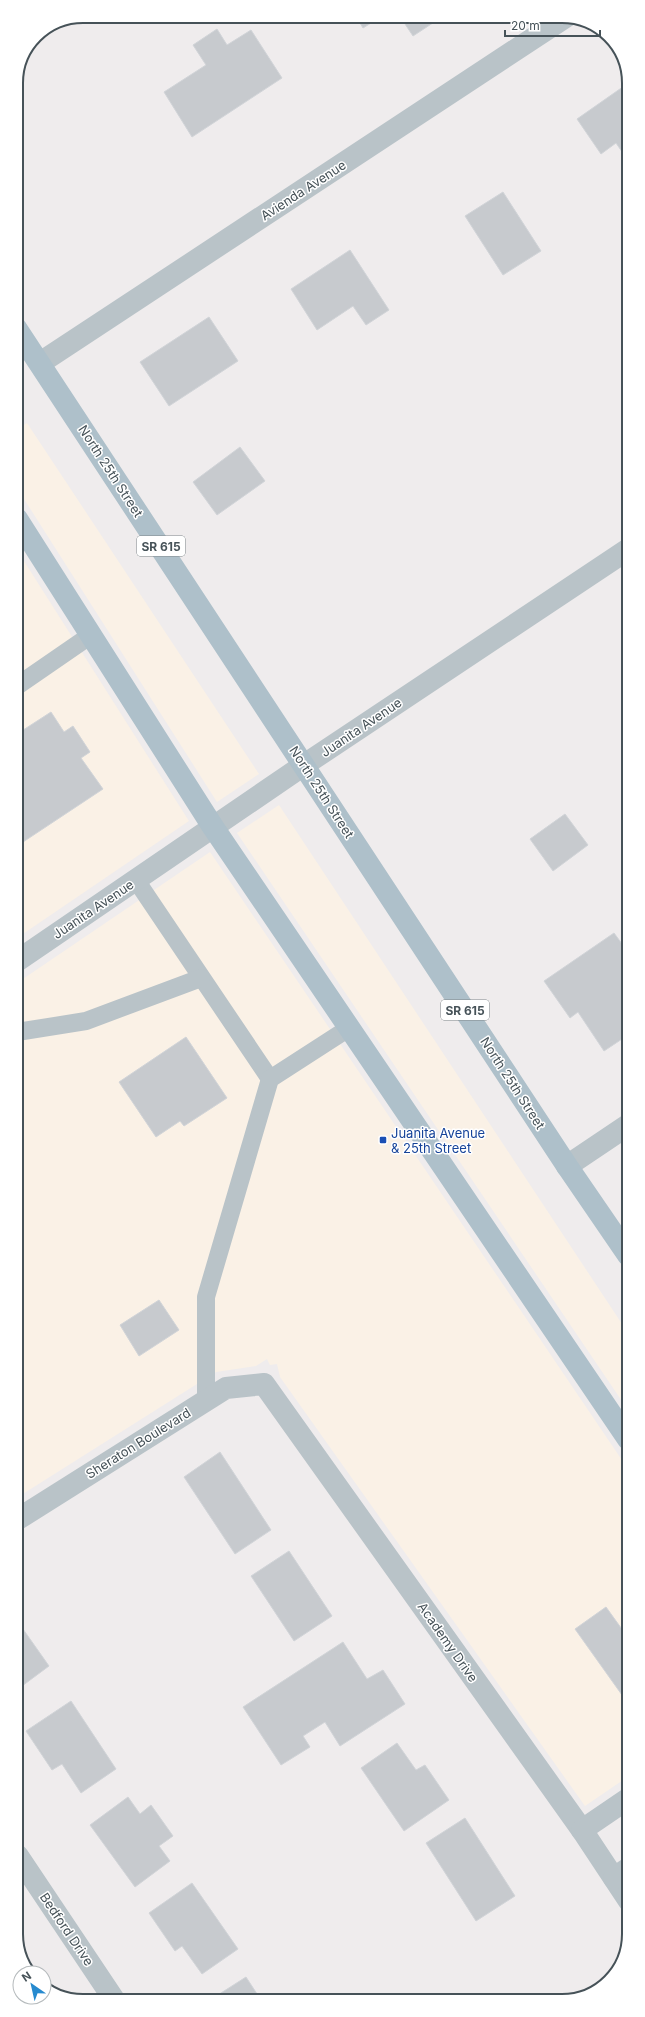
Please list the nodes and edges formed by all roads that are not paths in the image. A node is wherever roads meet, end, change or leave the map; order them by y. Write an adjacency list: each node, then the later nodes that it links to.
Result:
1 (556, 23): 3 (street, Avienda Avenue)
2 (23, 338): 3 (main road, North 25th Street / SR 615)
3 (40, 363): 8 (main road, North 25th Street / SR 615)
4 (23, 528): 6 (main road)
5 (622, 553): 8 (street, Juanita Avenue)
6 (91, 635): 7 (lane); 9 (main road)
7 (23, 682)
8 (304, 765): 9 (street, Juanita Avenue); 17 (main road, North 25th Street / SR 615)
9 (213, 827): 10 (street, Juanita Avenue); 13 (main road)
10 (136, 880): 11 (street, Juanita Avenue); 12 (lane)
11 (23, 957)
12 (201, 978): 14 (lane); 15 (lane)
13 (349, 1028): 15 (lane); 21 (main road)
14 (23, 1031)
15 (270, 1079): 20 (lane)
16 (622, 1129): 17 (street)
17 (567, 1166): 18 (main road, North 25th Street / SR 615)
18 (622, 1246)
19 (264, 1384): 20 (street, Sheraton Boulevard); 24 (street, Academy Drive)
20 (206, 1400): 22 (street, Sheraton Boulevard)
21 (622, 1430)
22 (23, 1516)
23 (622, 1803): 24 (street)
24 (582, 1830): 26 (street, Academy Drive)
25 (23, 1863): 27 (street, Bedford Drive)
26 (621, 1873)
27 (110, 1994)

